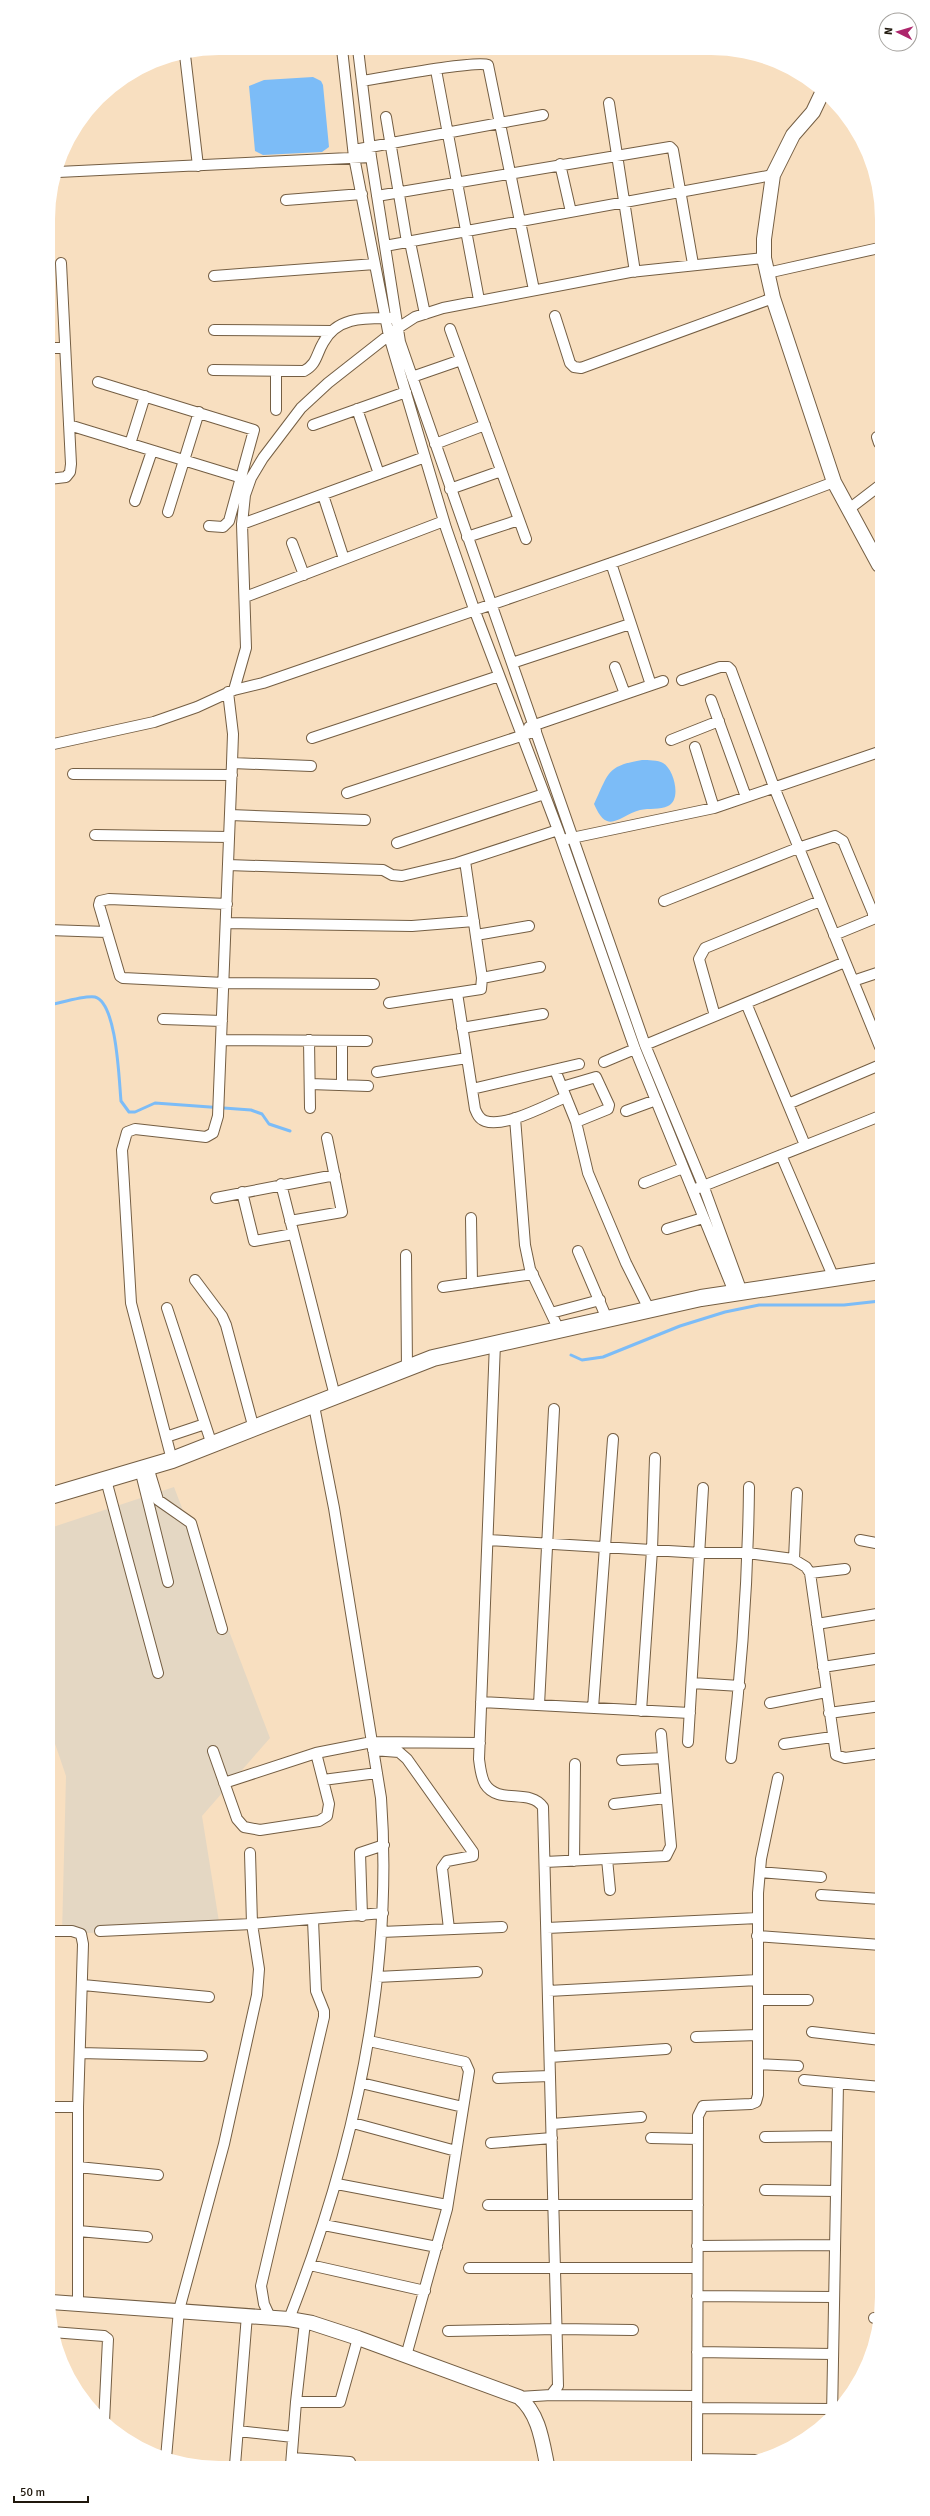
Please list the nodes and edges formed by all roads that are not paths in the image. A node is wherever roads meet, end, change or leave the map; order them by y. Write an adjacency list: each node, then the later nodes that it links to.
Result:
1 (343, 55): 14 (street)
2 (359, 55): 5 (street)
3 (185, 58): 17 (street)
4 (436, 70): 5 (street); 10 (street); 11 (street)
5 (362, 81): 13 (street)
6 (820, 97): 20 (street)
7 (609, 103): 15 (street)
8 (543, 115): 10 (street)
9 (386, 117): 12 (street)
10 (501, 124): 11 (street); 19 (street)
11 (448, 133): 12 (street); 21 (street)
12 (390, 144): 13 (street); 22 (street)
13 (370, 152): 14 (street); 25 (street)
14 (354, 154): 17 (street); 24 (street)
15 (616, 154): 16 (street); 23 (street); 27 (street)
16 (560, 164): 19 (street); 28 (street)
17 (198, 166): 18 (street)
18 (62, 172)
19 (511, 172): 21 (street); 29 (street)
20 (772, 175): 23 (street); 34 (street)
21 (457, 182): 22 (street); 30 (street)
22 (398, 192): 25 (street); 31 (street)
23 (681, 192): 27 (street); 37 (street)
24 (362, 194): 26 (street); 36 (street)
25 (377, 196): 32 (street)
26 (286, 200)
27 (623, 203): 28 (street); 38 (street)
28 (571, 212): 29 (street)
29 (520, 222): 30 (street); 41 (street)
30 (466, 232): 31 (street); 43 (street)
31 (408, 242): 32 (street); 44 (street)
32 (385, 246): 47 (street)
33 (875, 249): 39 (street)
34 (764, 258): 37 (street); 39 (street)
35 (61, 263): 53 (street)
36 (375, 264): 40 (street); 46 (street)
37 (693, 264): 38 (street)
38 (635, 272): 41 (street)
39 (767, 273): 42 (street)
40 (214, 276)
41 (534, 290): 43 (street)
42 (773, 298): 45 (street); 76 (street)
43 (479, 300): 44 (street)
44 (425, 314): 47 (street)
45 (555, 316)
46 (386, 318): 47 (street); 50 (street); 51 (street)
47 (397, 323): 51 (street); 57 (street)
48 (450, 328): 54 (street)
49 (214, 330): 50 (street)
50 (332, 331): 56 (street)
51 (389, 336): 59 (street); 85 (street)
52 (55, 348): 53 (street)
53 (65, 348): 64 (street)
54 (461, 360): 57 (street); 66 (street)
55 (213, 370): 56 (street)
56 (276, 371): 62 (street)
57 (412, 377): 68 (street)
58 (98, 382): 60 (street)
59 (406, 392): 61 (street); 70 (street)
60 (145, 396): 63 (street); 67 (street)
61 (357, 409): 65 (street); 73 (street)
62 (276, 410)
63 (199, 412): 71 (street); 75 (street)
64 (69, 425): 67 (street); 74 (street)
65 (313, 425)
66 (485, 425): 68 (street); 72 (street)
67 (130, 444): 69 (street)
68 (435, 444): 77 (street)
69 (152, 451): 71 (street); 80 (street)
70 (425, 457): 73 (street); 84 (street)
71 (184, 461): 75 (street); 82 (street)
72 (501, 471): 77 (street); 83 (street)
73 (379, 474): 79 (street)
74 (55, 478)
75 (242, 478): 86 (street)
76 (834, 482): 81 (street); 92 (street)
77 (450, 489): 87 (street)
78 (875, 489): 81 (street)
79 (323, 495): 85 (street); 91 (street)
80 (135, 501)
81 (849, 509): 90 (street)
82 (168, 512)
83 (519, 520): 87 (street); 88 (street)
84 (444, 521): 91 (street); 96 (street)
85 (242, 524): 94 (street)
86 (209, 526)
87 (467, 537): 95 (street)
88 (526, 539)
89 (292, 543): 93 (street)
90 (874, 547)
91 (344, 559): 93 (street)
92 (611, 563): 95 (street); 97 (street)
93 (304, 575): 94 (street)
94 (246, 598): 104 (street)
95 (490, 604): 96 (street); 98 (street)
96 (474, 609): 100 (street); 104 (street)
97 (630, 624): 98 (street); 103 (street)
98 (512, 663): 108 (street)
99 (615, 667): 105 (street)
100 (499, 676): 109 (street); 110 (street)
101 (682, 680): 119 (street)
102 (663, 681): 103 (street)
103 (651, 685): 105 (street)
104 (231, 691): 112 (street); 115 (street)
105 (625, 694): 108 (street)
106 (711, 700): 107 (street)
107 (719, 722): 111 (street); 122 (street)
108 (535, 728): 109 (street); 129 (street)
109 (520, 733): 120 (street); 121 (street)
110 (312, 738)
111 (671, 740)
112 (55, 744)
113 (695, 747): 123 (street)
114 (875, 754): 119 (street)
115 (232, 763): 116 (street); 118 (street)
116 (311, 766)
117 (74, 774): 118 (street)
118 (232, 775): 124 (street)
119 (774, 787): 122 (street); 131 (street)
120 (347, 793)
121 (544, 794): 127 (street); 130 (street)
122 (746, 797): 123 (street)
123 (714, 808): 129 (street)
124 (230, 815): 125 (street); 128 (street)
125 (365, 820)
126 (95, 835): 128 (street)
127 (560, 835): 129 (street); 132 (street); 165 (street)
128 (229, 837): 133 (street)
129 (572, 838): 164 (street)
130 (397, 844)
131 (798, 848): 134 (street); 135 (street); 142 (street)
132 (465, 861): 133 (street); 137 (street)
133 (228, 865): 136 (street)
134 (664, 901)
135 (820, 901): 142 (street); 155 (street)
136 (227, 904): 138 (street); 141 (street)
137 (474, 921): 138 (street); 143 (street)
138 (226, 923): 149 (street)
139 (529, 926): 143 (street)
140 (55, 930): 141 (street)
141 (107, 932): 149 (street)
142 (834, 935): 144 (street)
143 (476, 936): 147 (street)
144 (845, 962): 148 (street); 153 (street)
145 (540, 966): 147 (street)
146 (875, 974): 148 (street)
147 (482, 978): 151 (street)
148 (852, 981): 159 (street)
149 (224, 983): 150 (street); 157 (street)
150 (374, 984)
151 (457, 994): 152 (street); 158 (street)
152 (389, 1003)
153 (746, 1003): 155 (street); 178 (street)
154 (543, 1014): 158 (street)
155 (715, 1016): 164 (street)
156 (163, 1019): 157 (street)
157 (222, 1021): 160 (street)
158 (462, 1028): 166 (street)
159 (875, 1035)
160 (222, 1040): 161 (street); 222 (street)
161 (309, 1040): 162 (street); 172 (street)
162 (342, 1041): 163 (street); 173 (street)
163 (367, 1041)
164 (645, 1045): 191 (street)
165 (635, 1049): 167 (street); 177 (street)
166 (467, 1058): 171 (street); 175 (street)
167 (604, 1062)
168 (579, 1064): 170 (street)
169 (875, 1067): 178 (street)
170 (555, 1070): 175 (street); 176 (street)
171 (377, 1072)
172 (310, 1084): 173 (street); 179 (street)
173 (342, 1085): 174 (street)
174 (368, 1086)
175 (472, 1089): 181 (street)
176 (564, 1092): 181 (street); 183 (street); 183 (street)
177 (656, 1100): 180 (street); 187 (street)
178 (788, 1104): 185 (street)
179 (310, 1108)
180 (626, 1111)
181 (514, 1118): 203 (street)
182 (875, 1118): 185 (street)
183 (576, 1122): 211 (street)
184 (326, 1138): 188 (street)
185 (805, 1145): 186 (street)
186 (781, 1154): 191 (street); 204 (street)
187 (683, 1168): 189 (street); 192 (street)
188 (335, 1175): 190 (street); 197 (street)
189 (644, 1183)
190 (281, 1184): 193 (street); 197 (street)
191 (703, 1185): 192 (street); 208 (street)
192 (692, 1190): 196 (street)
193 (242, 1192): 194 (street); 199 (street)
194 (216, 1198)
195 (471, 1218): 206 (street)
196 (703, 1218): 198 (street); 208 (street)
197 (290, 1221): 199 (street)
198 (666, 1229)
199 (293, 1234): 217 (street)
200 (578, 1251): 209 (street)
201 (406, 1255): 216 (street)
202 (875, 1272): 204 (main road)
203 (533, 1274): 206 (street); 212 (street)
204 (833, 1276): 208 (main road)
205 (195, 1280): 221 (street)
206 (472, 1283): 207 (street)
207 (444, 1287)
208 (738, 1292): 211 (main road)
209 (600, 1300): 212 (street); 213 (street)
210 (167, 1308): 220 (street)
211 (649, 1309): 213 (main road)
212 (551, 1313): 214 (street)
213 (607, 1319): 214 (main road)
214 (559, 1330): 215 (main road)
215 (496, 1343): 216 (main road); 233 (street)
216 (407, 1368): 217 (main road)
217 (335, 1396): 218 (main road)
218 (314, 1406): 221 (main road); 267 (street)
219 (554, 1408): 236 (street)
220 (205, 1424): 222 (street); 224 (street)
221 (254, 1429): 224 (main road)
222 (166, 1437): 226 (street)
223 (613, 1439): 237 (street)
224 (212, 1445): 226 (main road)
225 (655, 1458): 238 (street)
226 (172, 1460): 227 (main road)
227 (144, 1468): 228 (main road); 244 (street); 247 (street)
228 (106, 1480): 232 (main road); 250 (street)
229 (749, 1487): 240 (street)
230 (703, 1488): 239 (street)
231 (797, 1493): 241 (street)
232 (55, 1495)
233 (488, 1540): 236 (street); 254 (street)
234 (860, 1540): 235 (street)
235 (875, 1543)
236 (546, 1544): 237 (street); 256 (street)
237 (604, 1547): 238 (street); 258 (street)
238 (652, 1550): 239 (street); 259 (street)
239 (701, 1553): 240 (street); 251 (street)
240 (748, 1554): 241 (street); 252 (street)
241 (794, 1559): 243 (street)
242 (845, 1569): 243 (street)
243 (810, 1573): 246 (street)
244 (168, 1582)
245 (875, 1614): 246 (street)
246 (817, 1624): 249 (street)
247 (222, 1629)
248 (875, 1659): 249 (street)
249 (822, 1667): 253 (street)
250 (158, 1673)
251 (692, 1683): 252 (street); 260 (street)
252 (740, 1686): 272 (street)
253 (826, 1692): 255 (street); 261 (street)
254 (481, 1702): 256 (street); 265 (street)
255 (770, 1703)
256 (539, 1705): 258 (street)
257 (875, 1707): 261 (street)
258 (593, 1708): 259 (street)
259 (641, 1711): 260 (street)
260 (690, 1713): 264 (street)
261 (829, 1714): 263 (street)
262 (661, 1734): 271 (street)
263 (832, 1737): 266 (street); 270 (street)
264 (688, 1742)
265 (480, 1743): 267 (street); 285 (street)
266 (784, 1744)
267 (372, 1746): 269 (street); 275 (street); 298 (street)
268 (213, 1751): 278 (street)
269 (316, 1753): 277 (street); 278 (street)
270 (875, 1754)
271 (663, 1758): 273 (street); 279 (street)
272 (731, 1758)
273 (622, 1760)
274 (575, 1764): 284 (street)
275 (377, 1773): 277 (street); 281 (street)
276 (778, 1778): 286 (street)
277 (323, 1780): 278 (street)
278 (224, 1783)
279 (666, 1798): 280 (street); 283 (street)
280 (614, 1804)
281 (384, 1845): 291 (street); 292 (street)
282 (250, 1853): 295 (street)
283 (607, 1859): 284 (street); 288 (street)
284 (574, 1861): 285 (street)
285 (545, 1862): 297 (street)
286 (760, 1872): 287 (street); 293 (street)
287 (822, 1876)
288 (610, 1890)
289 (821, 1895): 290 (street)
290 (875, 1899)
291 (383, 1913): 292 (street); 301 (street)
292 (362, 1916): 294 (street)
293 (758, 1918): 297 (street); 302 (street)
294 (313, 1920): 295 (street); 368 (street)
295 (252, 1924): 300 (street); 366 (street)
296 (502, 1927): 298 (street)
297 (547, 1928): 308 (street)
298 (449, 1929): 301 (street)
299 (55, 1931): 307 (street)
300 (100, 1931)
301 (381, 1932): 305 (street)
302 (757, 1936): 303 (street); 306 (street)
303 (875, 1945)
304 (477, 1972): 305 (street)
305 (377, 1977): 316 (street)
306 (758, 1980): 308 (street); 310 (street)
307 (83, 1985): 309 (street); 318 (street)
308 (548, 1992): 320 (street)
309 (209, 1996)
310 (758, 2000): 311 (street); 313 (street)
311 (808, 2000)
312 (812, 2032): 315 (street)
313 (758, 2035): 314 (street); 321 (street)
314 (696, 2037)
315 (875, 2039)
316 (369, 2042): 326 (street); 330 (street)
317 (666, 2048): 320 (street)
318 (80, 2053): 319 (street); 331 (street)
319 (202, 2056)
320 (550, 2058): 323 (street)
321 (758, 2064): 322 (street); 339 (street)
322 (798, 2066)
323 (550, 2076): 324 (street); 334 (street)
324 (498, 2078)
325 (804, 2080): 327 (street)
326 (361, 2083): 330 (street); 333 (street)
327 (838, 2084): 328 (street); 335 (street)
328 (875, 2087)
329 (55, 2107): 331 (street)
330 (463, 2107): 341 (street)
331 (78, 2108): 342 (street)
332 (641, 2117): 334 (street)
333 (352, 2123): 341 (street); 344 (street)
334 (552, 2124): 337 (street)
335 (837, 2136): 336 (street); 346 (street)
336 (765, 2137)
337 (552, 2138): 340 (street); 347 (street)
338 (652, 2138): 339 (street)
339 (698, 2139): 350 (street)
340 (491, 2143)
341 (456, 2151): 348 (street)
342 (78, 2167): 343 (street); 352 (street)
343 (158, 2175)
344 (337, 2184): 348 (street); 351 (street)
345 (765, 2190): 346 (street)
346 (836, 2191): 355 (street)
347 (554, 2204): 349 (street); 350 (street); 359 (street)
348 (447, 2205): 356 (street)
349 (488, 2205)
350 (698, 2205): 354 (street)
351 (324, 2225): 356 (street); 357 (street)
352 (78, 2232): 353 (street); 365 (street)
353 (148, 2237)
354 (698, 2246): 355 (street); 360 (street)
355 (835, 2246): 363 (street)
356 (437, 2247): 361 (street)
357 (310, 2265): 361 (street); 369 (street)
358 (469, 2268): 359 (street)
359 (555, 2268): 360 (street); 371 (street)
360 (698, 2268): 362 (street)
361 (425, 2291): 378 (street)
362 (697, 2296): 363 (street); 376 (street)
363 (834, 2297): 377 (street)
364 (55, 2302): 365 (street)
365 (78, 2303): 366 (street)
366 (179, 2310): 367 (street); 389 (street)
367 (248, 2315): 368 (street); 387 (street)
368 (270, 2317): 369 (street)
369 (289, 2319): 370 (street)
370 (305, 2322): 375 (street); 382 (street)
371 (557, 2329): 372 (street); 373 (street); 379 (street)
372 (633, 2330)
373 (448, 2331)
374 (60, 2334): 386 (street)
375 (358, 2338): 378 (street); 382 (street)
376 (697, 2352): 377 (street); 380 (street)
377 (833, 2354): 383 (street)
378 (406, 2356): 381 (street)
379 (551, 2395): 380 (street); 381 (street)
380 (697, 2396): 384 (street)
381 (519, 2397): 392 (street)
382 (296, 2402): 388 (street)
383 (832, 2407)
384 (697, 2408): 385 (street); 393 (street)
385 (828, 2412)
386 (104, 2414)
387 (238, 2431): 388 (street); 390 (street)
388 (293, 2437): 391 (street)
389 (167, 2452)
390 (235, 2461)
391 (291, 2461)
392 (546, 2461)
393 (697, 2461)

